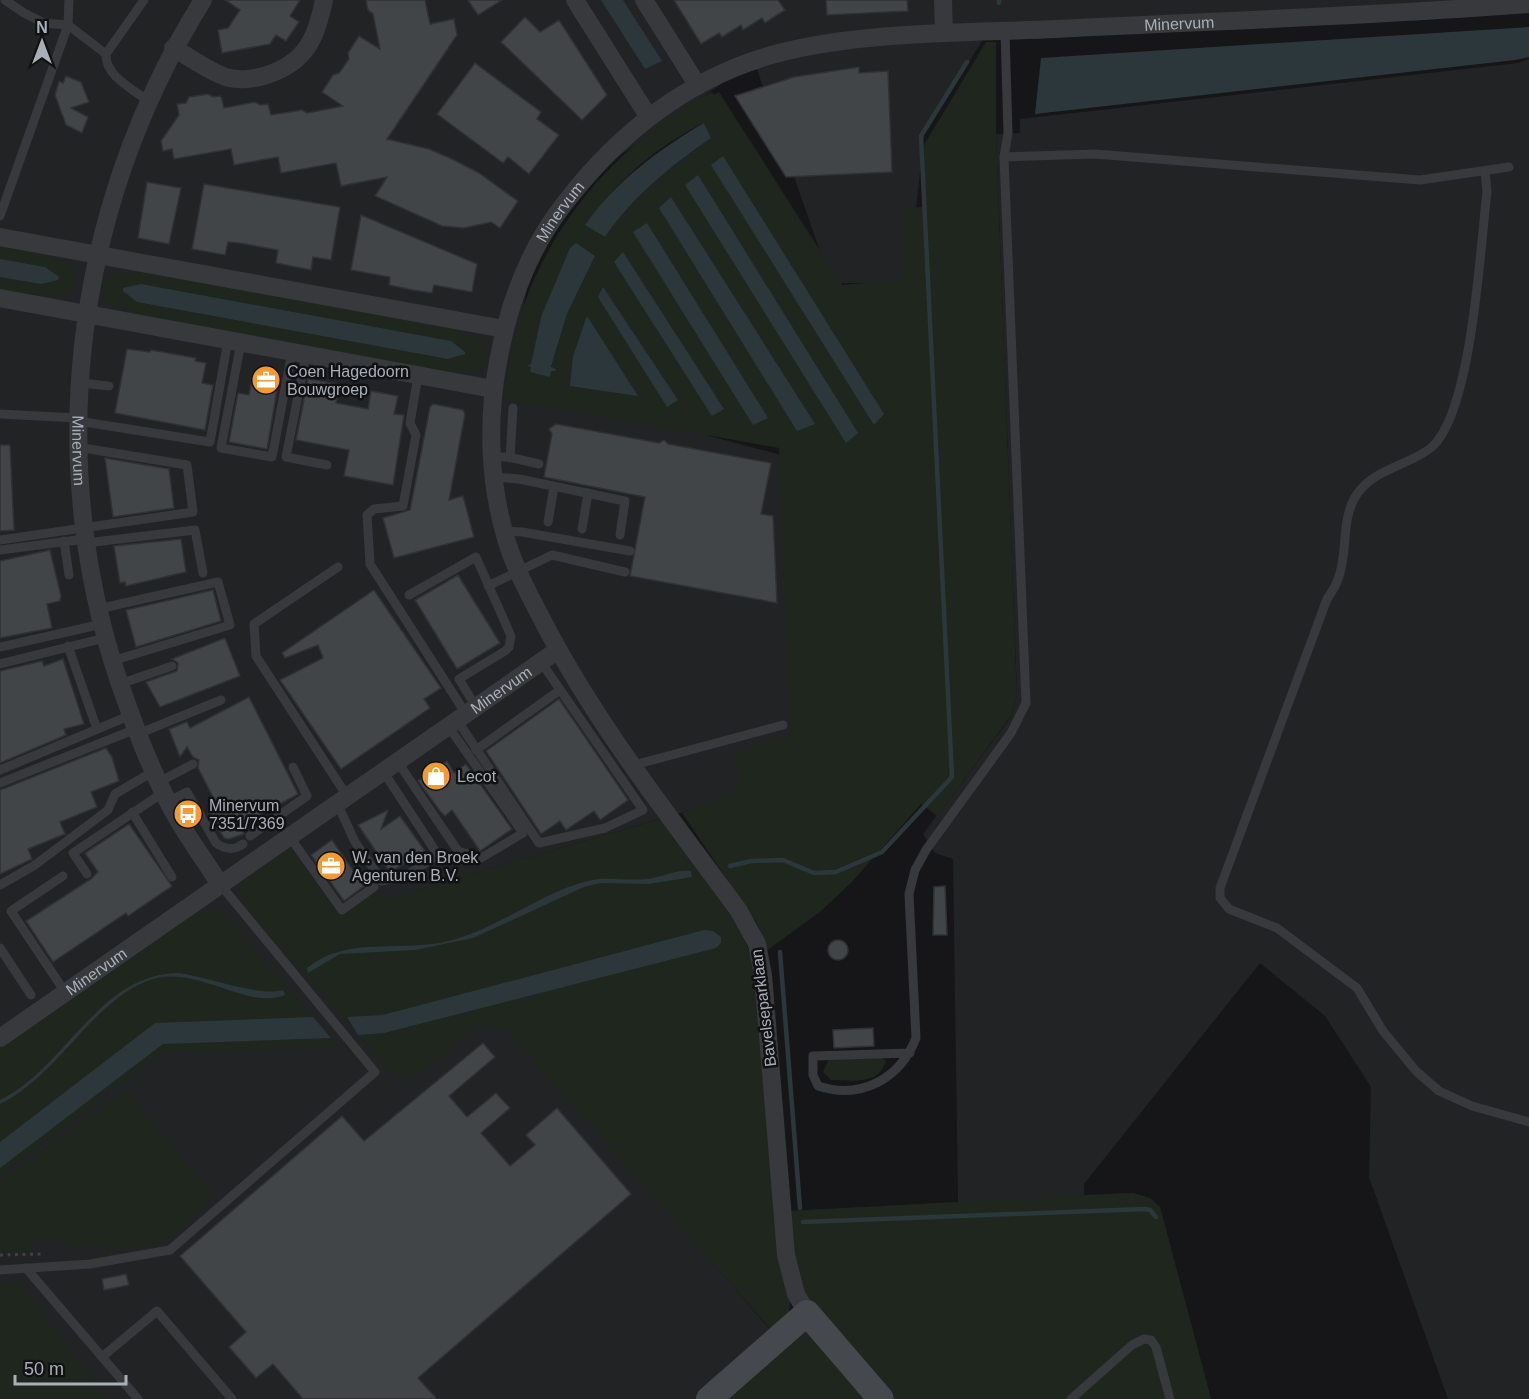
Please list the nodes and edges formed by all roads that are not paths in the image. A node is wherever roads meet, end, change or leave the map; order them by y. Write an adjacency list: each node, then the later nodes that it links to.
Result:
1 (5, 0): 12 (lane)
2 (69, 0): 12 (lane)
3 (144, 0): 16 (lane)
4 (203, 0): 15 (street, Minervum)
5 (324, 0): 15 (street)
6 (575, 0): 19 (street)
7 (644, 0): 17 (street)
8 (943, 0): 14 (street)
9 (1473, 4): 10 (street, Minervum); 11 (street, Minervum)
10 (1529, 4)
11 (1413, 6): 13 (street, Minervum)
12 (68, 25): 16 (lane); 23 (lane)
13 (1005, 31): 14 (street, Minervum); 20 (lane)
14 (944, 33): 17 (street, Minervum)
15 (173, 48): 18 (street, Minervum)
16 (106, 54): 18 (lane)
17 (698, 86): 19 (street, Minervum)
18 (148, 101): 25 (street, Minervum)
19 (648, 116): 28 (street, Minervum)
20 (1004, 157): 22 (lane); 100 (lane)
21 (1509, 168): 22 (lane)
22 (1485, 171): 101 (lane)
23 (0, 216)
24 (0, 237): 25 (street)
25 (96, 255): 27 (street, Minervum); 28 (street)
26 (0, 298): 27 (street)
27 (86, 314): 29 (street); 32 (street, Minervum)
28 (504, 329): 34 (street, Minervum)
29 (234, 341): 30 (street); 30 (lane); 37 (lane)
30 (299, 353): 31 (street); 42 (lane)
31 (418, 376): 34 (street); 73 (lane)
32 (80, 383): 33 (lane); 37 (street, Minervum)
33 (109, 386)
34 (493, 389): 39 (street, Minervum)
35 (513, 408): 40 (lane)
36 (0, 414): 37 (lane)
37 (78, 419): 38 (street, Minervum)
38 (77, 447): 50 (street, Minervum); 50 (lane)
39 (492, 458): 40 (lane); 43 (street, Minervum)
40 (510, 458): 41 (lane)
41 (539, 464)
42 (327, 465)
43 (494, 477): 44 (lane); 48 (street, Minervum)
44 (554, 487): 45 (lane); 46 (lane)
45 (588, 493): 47 (lane); 49 (lane)
46 (548, 522)
47 (582, 529)
48 (504, 531): 54 (lane); 56 (street, Minervum)
49 (620, 535)
50 (85, 536): 51 (lane); 52 (lane); 58 (lane); 62 (street, Minervum)
51 (0, 540)
52 (64, 541): 53 (lane); 59 (lane)
53 (0, 550)
54 (630, 551)
55 (338, 567): 85 (lane)
56 (518, 570): 57 (lane); 60 (lane); 65 (street, Minervum)
57 (625, 572)
58 (202, 573)
59 (69, 575)
60 (488, 586): 61 (lane); 73 (lane)
61 (409, 595)
62 (102, 623): 63 (lane); 64 (lane); 66 (street, Minervum); 66 (lane)
63 (68, 646): 68 (lane); 76 (lane)
64 (0, 647)
65 (558, 650): 67 (street, Minervum); 79 (street, Bavelseparklaan)
66 (112, 661): 70 (street, Minervum)
67 (541, 662): 71 (lane); 73 (street, Minervum)
68 (0, 664)
69 (172, 666): 70 (lane)
70 (119, 684): 75 (street, Minervum)
71 (560, 690): 77 (lane); 77 (lane)
72 (220, 700): 75 (lane)
73 (462, 717): 77 (lane); 80 (street, Minervum); 80 (lane)
74 (783, 725): 79 (lane)
75 (135, 726): 76 (lane); 83 (lane); 84 (street, Minervum)
76 (97, 729): 82 (lane)
77 (476, 750)
78 (193, 764): 84 (lane)
79 (634, 765): 104 (street, Bavelseparklaan)
80 (390, 766): 85 (street, Minervum); 85 (lane)
81 (293, 767): 87 (lane)
82 (0, 770)
83 (0, 783)
84 (161, 787): 86 (lane); 89 (lane); 93 (street, Minervum); 94 (lane)
85 (342, 799): 87 (street, Minervum)
86 (132, 812): 90 (lane); 92 (lane)
87 (293, 823): 88 (lane); 93 (street, Minervum); 95 (lane)
88 (250, 836)
89 (243, 844)
90 (87, 874)
91 (63, 876): 97 (lane)
92 (172, 877)
93 (219, 884): 97 (street, Minervum); 102 (lane)
94 (0, 885)
95 (374, 887)
96 (0, 948): 98 (lane)
97 (65, 992): 99 (street, Minervum)
98 (31, 994)
99 (0, 1038)
100 (910, 1053): 100 (lane)
101 (1529, 1122)
102 (26, 1268): 103 (lane); 105 (lane)
103 (3, 1270)
104 (807, 1313): 108 (street); 109 (street, Bavelseparklaan)
105 (102, 1357): 106 (lane); 107 (lane)
106 (138, 1399)
107 (232, 1399)
108 (709, 1399)
109 (881, 1399)
110 (1071, 1399): 111 (lane)
111 (1170, 1399)

